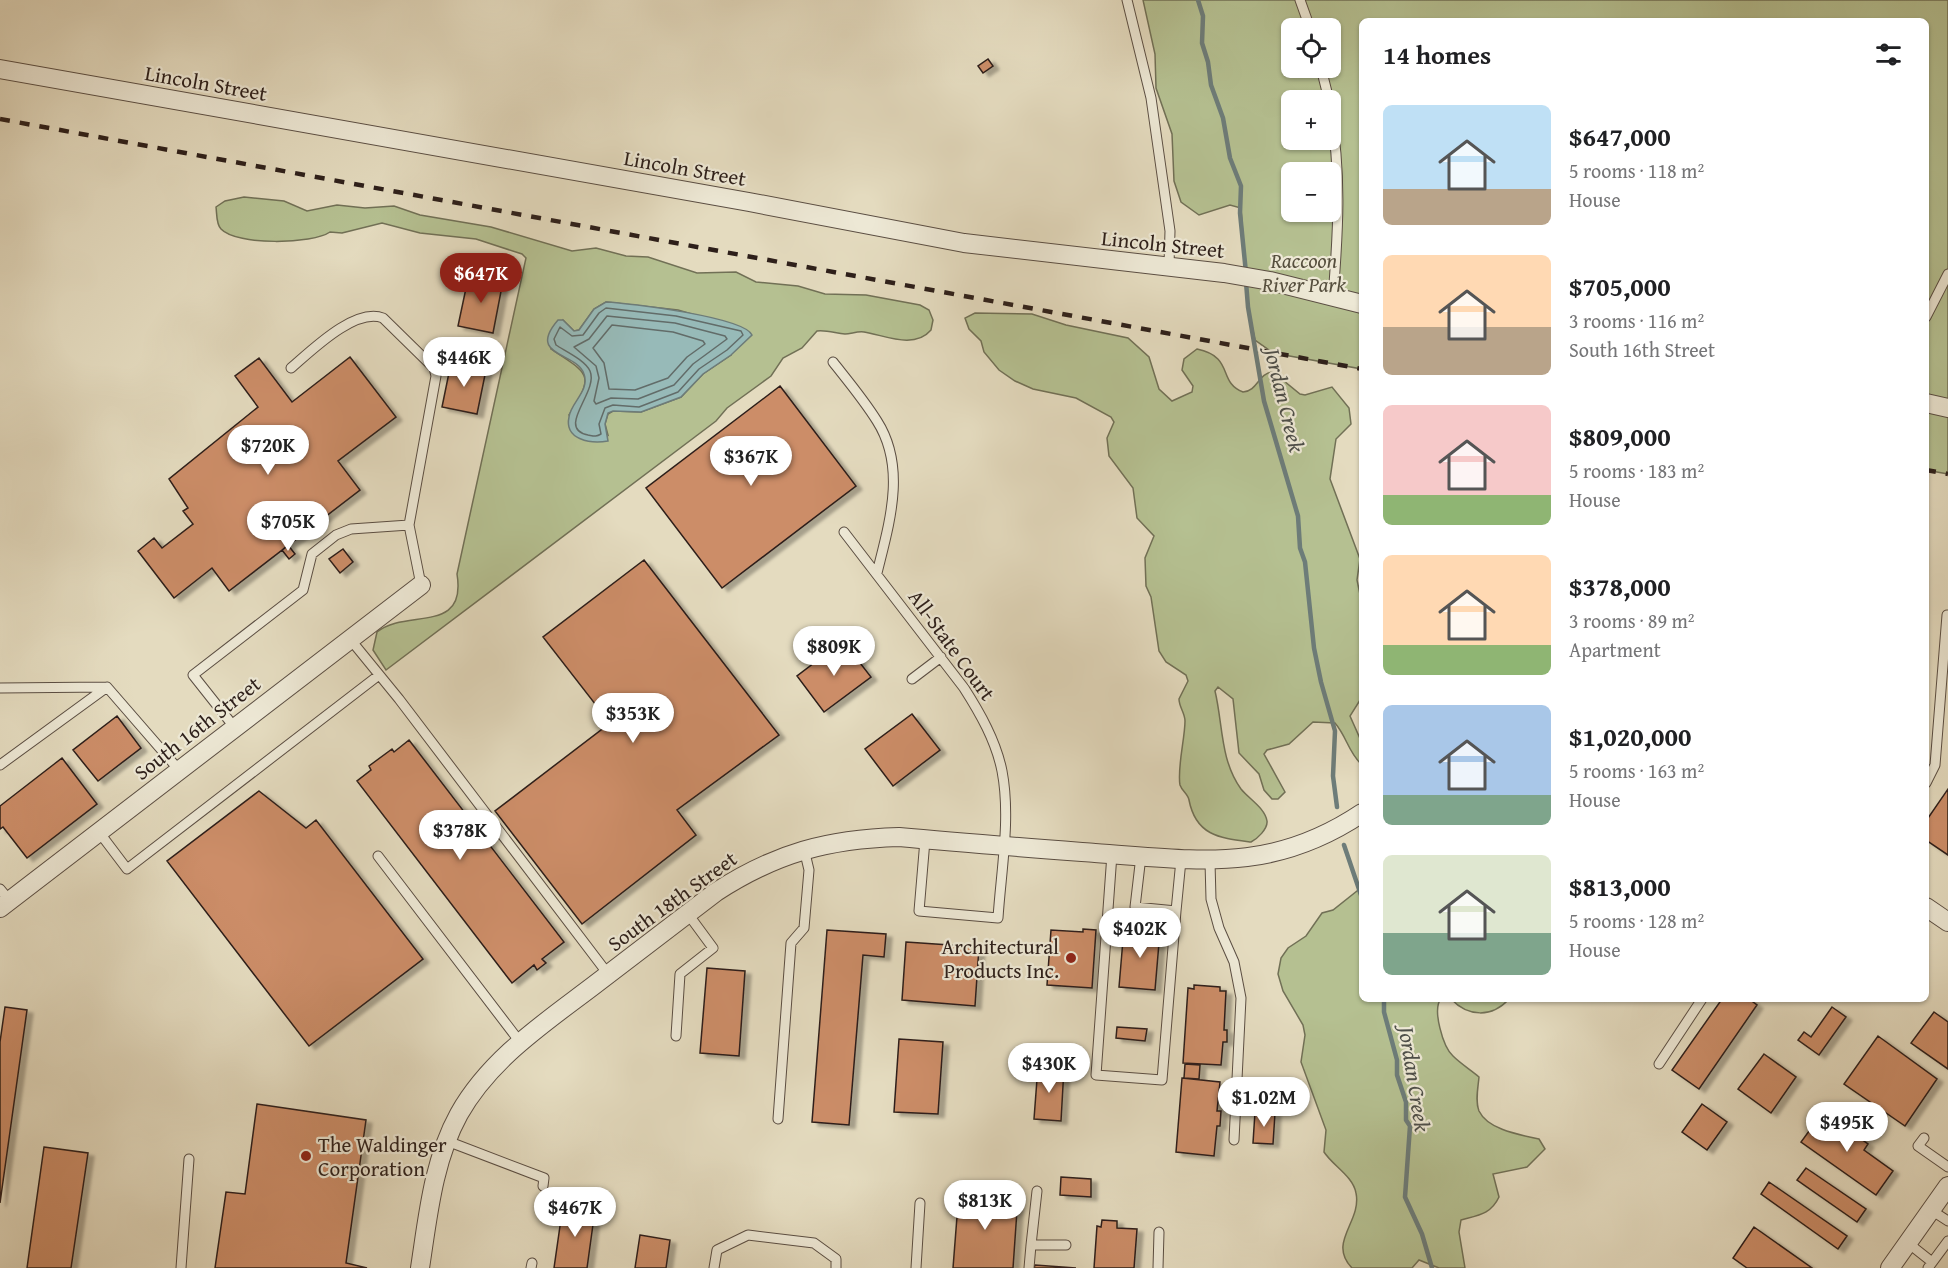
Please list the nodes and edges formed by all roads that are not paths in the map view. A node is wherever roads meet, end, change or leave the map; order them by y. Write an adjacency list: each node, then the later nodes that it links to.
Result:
1 (1127, 0): 6 (lane)
2 (1300, 0): 3 (lane)
3 (1306, 18)
4 (0, 69): 6 (street, Lincoln Street)
5 (1336, 150): 8 (lane)
6 (1169, 265): 8 (street, Lincoln Street)
7 (1948, 274): 10 (lane)
8 (1333, 297): 9 (street, Lincoln Street)
9 (1359, 303)
10 (1929, 312)
11 (833, 362): 17 (lane)
12 (291, 368): 15 (lane)
13 (1929, 404): 14 (street)
14 (1948, 408)
15 (410, 525): 18 (lane); 26 (lane)
16 (844, 532): 17 (lane, All-State Court)
17 (877, 573): 21 (lane, All-State Court)
18 (421, 585): 20 (street, South 16th Street)
19 (1947, 615): 29 (lane)
20 (349, 639): 22 (lane); 26 (street, South 16th Street)
21 (941, 657): 23 (lane); 33 (lane, All-State Court)
22 (379, 675): 31 (lane); 45 (lane)
23 (912, 679)
24 (107, 687): 25 (lane); 27 (lane); 28 (lane)
25 (0, 688)
26 (235, 728): 28 (street, South 16th Street)
27 (0, 765)
28 (179, 770): 31 (street, South 16th Street)
29 (1929, 777)
30 (1359, 815): 39 (street, South 18th Street)
31 (99, 832): 40 (street, South 16th Street)
32 (925, 840): 33 (street, South 18th Street); 33 (lane, All-State Court); 34 (street, South 18th Street)
33 (1003, 846): 35 (street, South 18th Street)
34 (804, 849): 43 (street, South 18th Street); 50 (lane)
35 (1112, 854): 37 (street, South 18th Street); 42 (lane)
36 (378, 856): 48 (lane)
37 (1141, 856): 38 (street, South 18th Street); 42 (lane)
38 (1181, 860): 39 (street, South 18th Street); 42 (lane)
39 (1210, 862): 52 (lane)
40 (3, 899)
41 (1929, 909): 44 (street)
42 (1176, 911)
43 (688, 914): 45 (street, South 18th Street); 47 (lane)
44 (1948, 922)
45 (608, 974): 48 (street, South 18th Street)
46 (1700, 1002): 49 (lane)
47 (676, 1036)
48 (520, 1042): 53 (street, South 18th Street)
49 (1659, 1064)
50 (778, 1119)
51 (1924, 1138): 55 (lane)
52 (1234, 1140)
53 (447, 1141): 56 (lane); 69 (street, South 18th Street)
54 (189, 1159): 68 (lane)
55 (1948, 1167)
56 (543, 1186)
57 (1948, 1186): 60 (street)
58 (1038, 1191): 65 (lane)
59 (920, 1203): 72 (lane)
60 (1931, 1210): 61 (lane); 64 (street)
61 (1948, 1221)
62 (1159, 1232): 74 (lane)
63 (1948, 1241): 67 (lane)
64 (1908, 1243): 67 (lane); 75 (street)
65 (1031, 1245): 66 (lane); 73 (lane)
66 (1066, 1245)
67 (1930, 1265)
68 (181, 1268)
69 (420, 1268)
70 (714, 1268): 71 (lane)
71 (836, 1268)
72 (916, 1268)
73 (1029, 1268)
74 (1158, 1268)
75 (1890, 1268)

